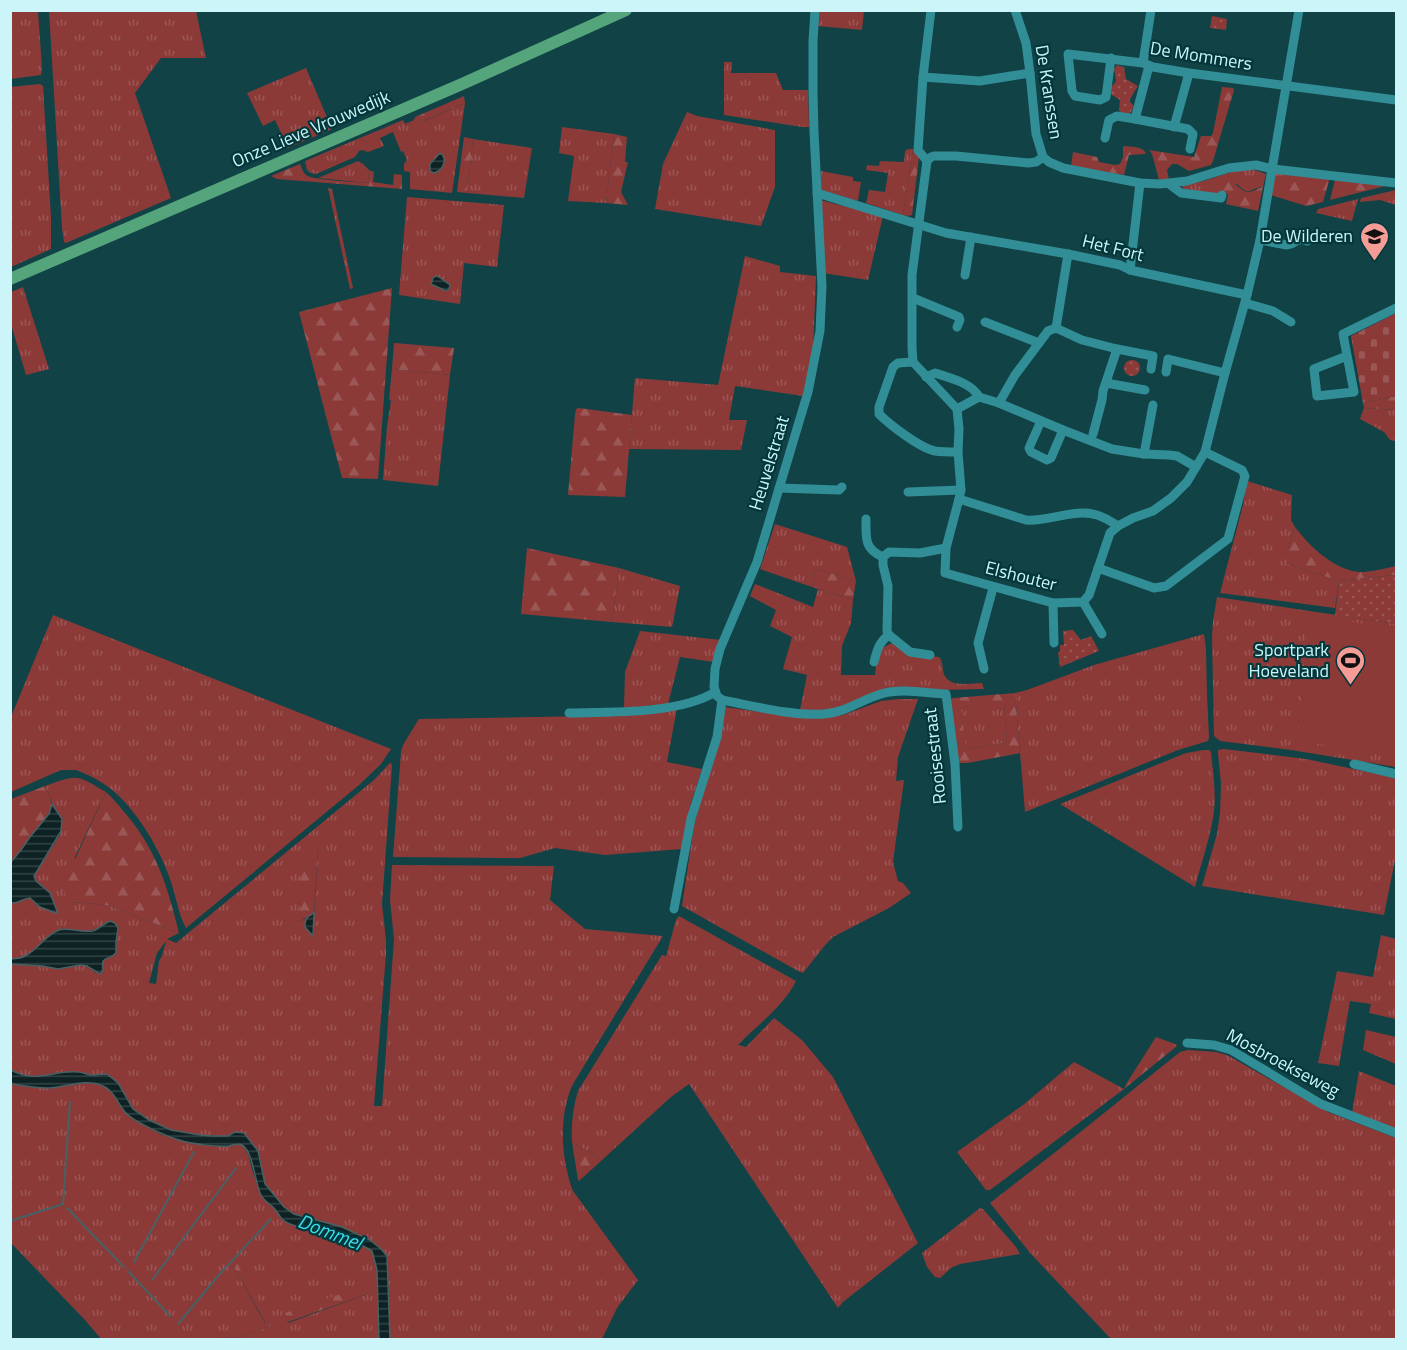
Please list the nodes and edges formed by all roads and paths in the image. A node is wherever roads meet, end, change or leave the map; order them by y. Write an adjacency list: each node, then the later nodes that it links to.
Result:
1 (815, 10): 24 (street, Heuvelstraat)
2 (931, 10): 11 (street)
3 (1015, 10): 9 (street, De Kranssen)
4 (1151, 10): 8 (street)
5 (1299, 10): 12 (street)
6 (629, 11): 33 (main road, Onze Lieve Vrouwedijk)
7 (1111, 58): 7 (street, De Mommers); 8 (street, De Mommers)
8 (1146, 64): 10 (street, De Mommers); 14 (street)
9 (1030, 73): 11 (street); 18 (street, De Kranssen)
10 (1189, 73): 12 (street, De Mommers); 15 (street)
11 (922, 77): 19 (street)
12 (1287, 86): 13 (street, De Mommers); 20 (street)
13 (1396, 100)
14 (1135, 119): 15 (street); 16 (street)
15 (1174, 127): 17 (street)
16 (1106, 138)
17 (1190, 149)
18 (1043, 157): 19 (street); 21 (street, De Kranssen)
19 (927, 161): 26 (street)
20 (1273, 169): 22 (street, De Kranssen); 23 (street, De Kranssen); 28 (street)
21 (1140, 183): 23 (street, De Kranssen); 31 (street)
22 (1396, 183)
23 (1169, 184): 25 (street, De Kranssen)
24 (817, 193): 26 (street, Het Fort); 63 (street, Heuvelstraat)
25 (1222, 195)
26 (918, 223): 27 (street, Het Fort); 34 (street)
27 (971, 237): 30 (street, Het Fort); 32 (street)
28 (1260, 240): 29 (street); 35 (street)
29 (1306, 241)
30 (1068, 254): 31 (street, Het Fort); 40 (street)
31 (1130, 270): 35 (street, Het Fort)
32 (964, 275)
33 (10, 279)
34 (913, 298): 39 (street); 44 (street)
35 (1246, 299): 38 (street, Het Fort); 47 (street)
36 (1396, 308): 43 (street)
37 (985, 322): 41 (street)
38 (1291, 322)
39 (957, 327)
40 (1056, 328): 41 (street); 42 (street)
41 (1039, 343): 52 (street)
42 (1117, 349): 45 (street); 49 (street)
43 (1347, 356): 43 (street)
44 (913, 362): 48 (street); 58 (street)
45 (1151, 369)
46 (1166, 372): 47 (street)
47 (1225, 373): 59 (street)
48 (926, 377): 51 (street); 54 (street)
49 (1106, 383): 50 (street); 57 (street)
50 (1145, 390)
51 (979, 397): 52 (street); 54 (street)
52 (999, 403): 55 (street)
53 (1153, 405): 60 (street)
54 (957, 409): 58 (street)
55 (1041, 421): 56 (street); 56 (street)
56 (1064, 430): 60 (street)
57 (1093, 434)
58 (958, 452): 65 (street)
59 (1205, 452): 61 (street); 70 (street)
60 (1144, 454): 61 (street)
61 (1196, 467): 67 (street)
62 (842, 487): 63 (street)
63 (779, 488): 80 (street, Heuvelstraat)
64 (908, 492): 65 (street)
65 (960, 495): 67 (street); 68 (street)
66 (866, 519): 69 (street)
67 (1118, 526): 70 (street)
68 (946, 548): 69 (street); 71 (street, Elshouter)
69 (883, 558): 75 (street)
70 (1098, 568): 73 (street)
71 (993, 588): 72 (street, Elshouter); 79 (street)
72 (1053, 603): 73 (street, Elshouter); 76 (street)
73 (1083, 603): 74 (street)
74 (1102, 634)
75 (889, 635): 77 (street); 78 (street)
76 (1054, 643)
77 (930, 655)
78 (874, 662)
79 (984, 669)
80 (715, 692): 81 (street); 82 (street)
81 (722, 700): 85 (street, Rooisestraat); 86 (street)
82 (569, 713)
83 (1354, 764): 84 (street)
84 (1396, 774)
85 (958, 827)
86 (674, 909)
87 (1187, 1043): 88 (street, Mosbroekseweg)
88 (1396, 1133)

